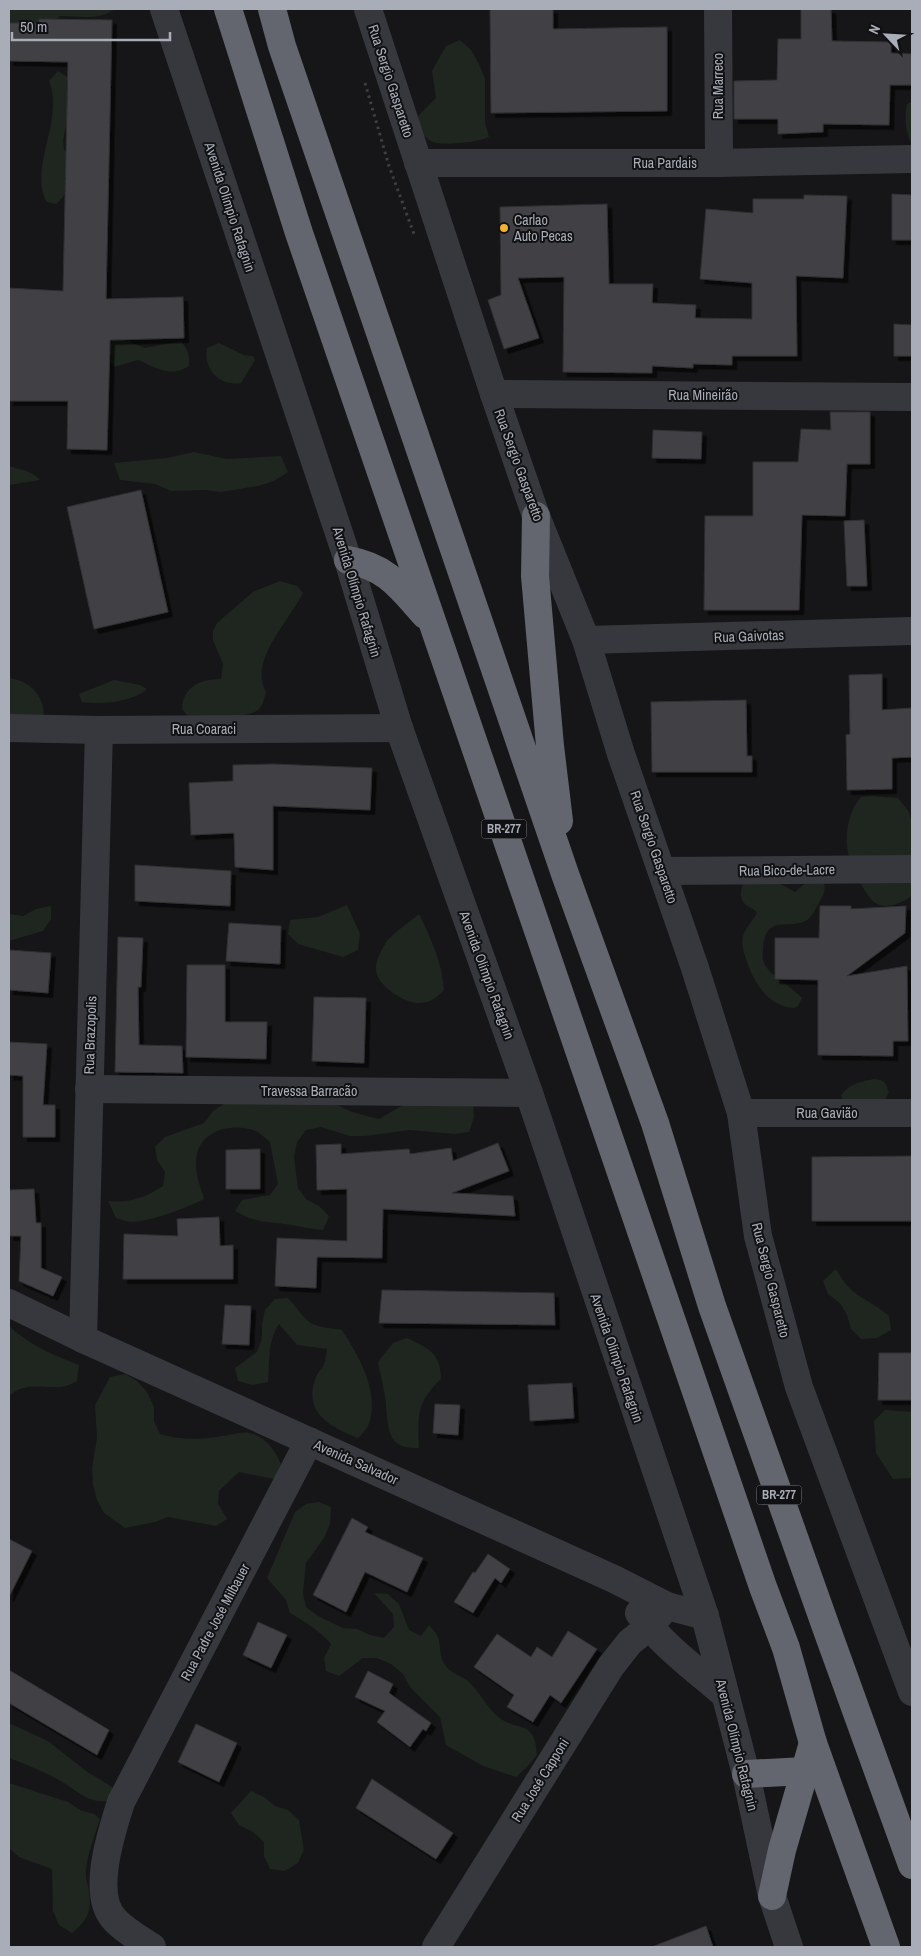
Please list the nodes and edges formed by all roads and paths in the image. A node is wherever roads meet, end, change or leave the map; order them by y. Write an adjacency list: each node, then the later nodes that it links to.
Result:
1 (164, 9): 12 (street, Avenida Olímpio Rafagnin)
2 (228, 9): 13 (highway, BR-277)
3 (272, 9): 21 (highway, BR-277)
4 (368, 9): 7 (street, Rua Sergio Gasparetto)
5 (718, 9): 8 (street, Rua Marreco)
6 (912, 159): 8 (street, Rua Pardais)
7 (418, 163): 8 (street, Rua Pardais); 9 (street, Rua Sergio Gasparetto)
8 (719, 163)
9 (494, 394): 10 (street, Rua Mineirão); 11 (street, Rua Sergio Gasparetto)
10 (912, 397)
11 (536, 516): 15 (street, Rua Sergio Gasparetto); 21 (highway)
12 (348, 560): 13 (highway); 17 (street, Avenida Olímpio Rafagnin)
13 (435, 627): 37 (highway, BR-277)
14 (912, 631): 15 (street, Rua Gaivotas)
15 (586, 640): 20 (street, Rua Sergio Gasparetto)
16 (9, 728): 18 (street, Rua Coaraci)
17 (399, 728): 18 (street, Rua Coaraci); 23 (street, Avenida Olímpio Rafagnin)
18 (98, 730): 22 (street, Rua Brazopolis)
19 (912, 869): 20 (street, Rua Bico-de-Lacre)
20 (662, 871): 24 (street, Rua Sergio Gasparetto)
21 (565, 874): 40 (highway, BR-277)
22 (89, 1089): 23 (street, Travessa Barracão); 27 (street, Rua Brazopolis)
23 (529, 1093): 31 (street, Avenida Olímpio Rafagnin)
24 (741, 1113): 25 (street, Rua Gavião); 35 (street, Rua Sergio Gasparetto)
25 (912, 1113)
26 (9, 1303): 27 (street, Avenida Salvador)
27 (83, 1339): 28 (street, Avenida Salvador)
28 (309, 1442): 29 (street, Avenida Salvador); 42 (street, Rua Padre José Milbauer)
29 (614, 1579): 30 (street, Avenida Salvador); 32 (street)
30 (667, 1606): 31 (street, Avenida Salvador); 32 (street, Rua José Capponi)
31 (705, 1616): 36 (street, Avenida Olímpio Rafagnin)
32 (649, 1627): 33 (street); 34 (street, Rua José Capponi)
33 (670, 1648): 34 (street); 36 (street)
34 (611, 1666): 43 (street, Rua José Capponi)
35 (912, 1692)
36 (724, 1694): 39 (street, Avenida Olímpio Rafagnin)
37 (813, 1742): 38 (highway); 45 (highway, BR-277)
38 (805, 1770): 39 (highway); 41 (highway)
39 (746, 1774): 41 (street, Avenida Olímpio Rafagnin)
40 (912, 1865)
41 (772, 1896): 44 (street, Avenida Olímpio Rafagnin)
42 (152, 1947)
43 (436, 1947)
44 (788, 1947)
45 (886, 1947)

